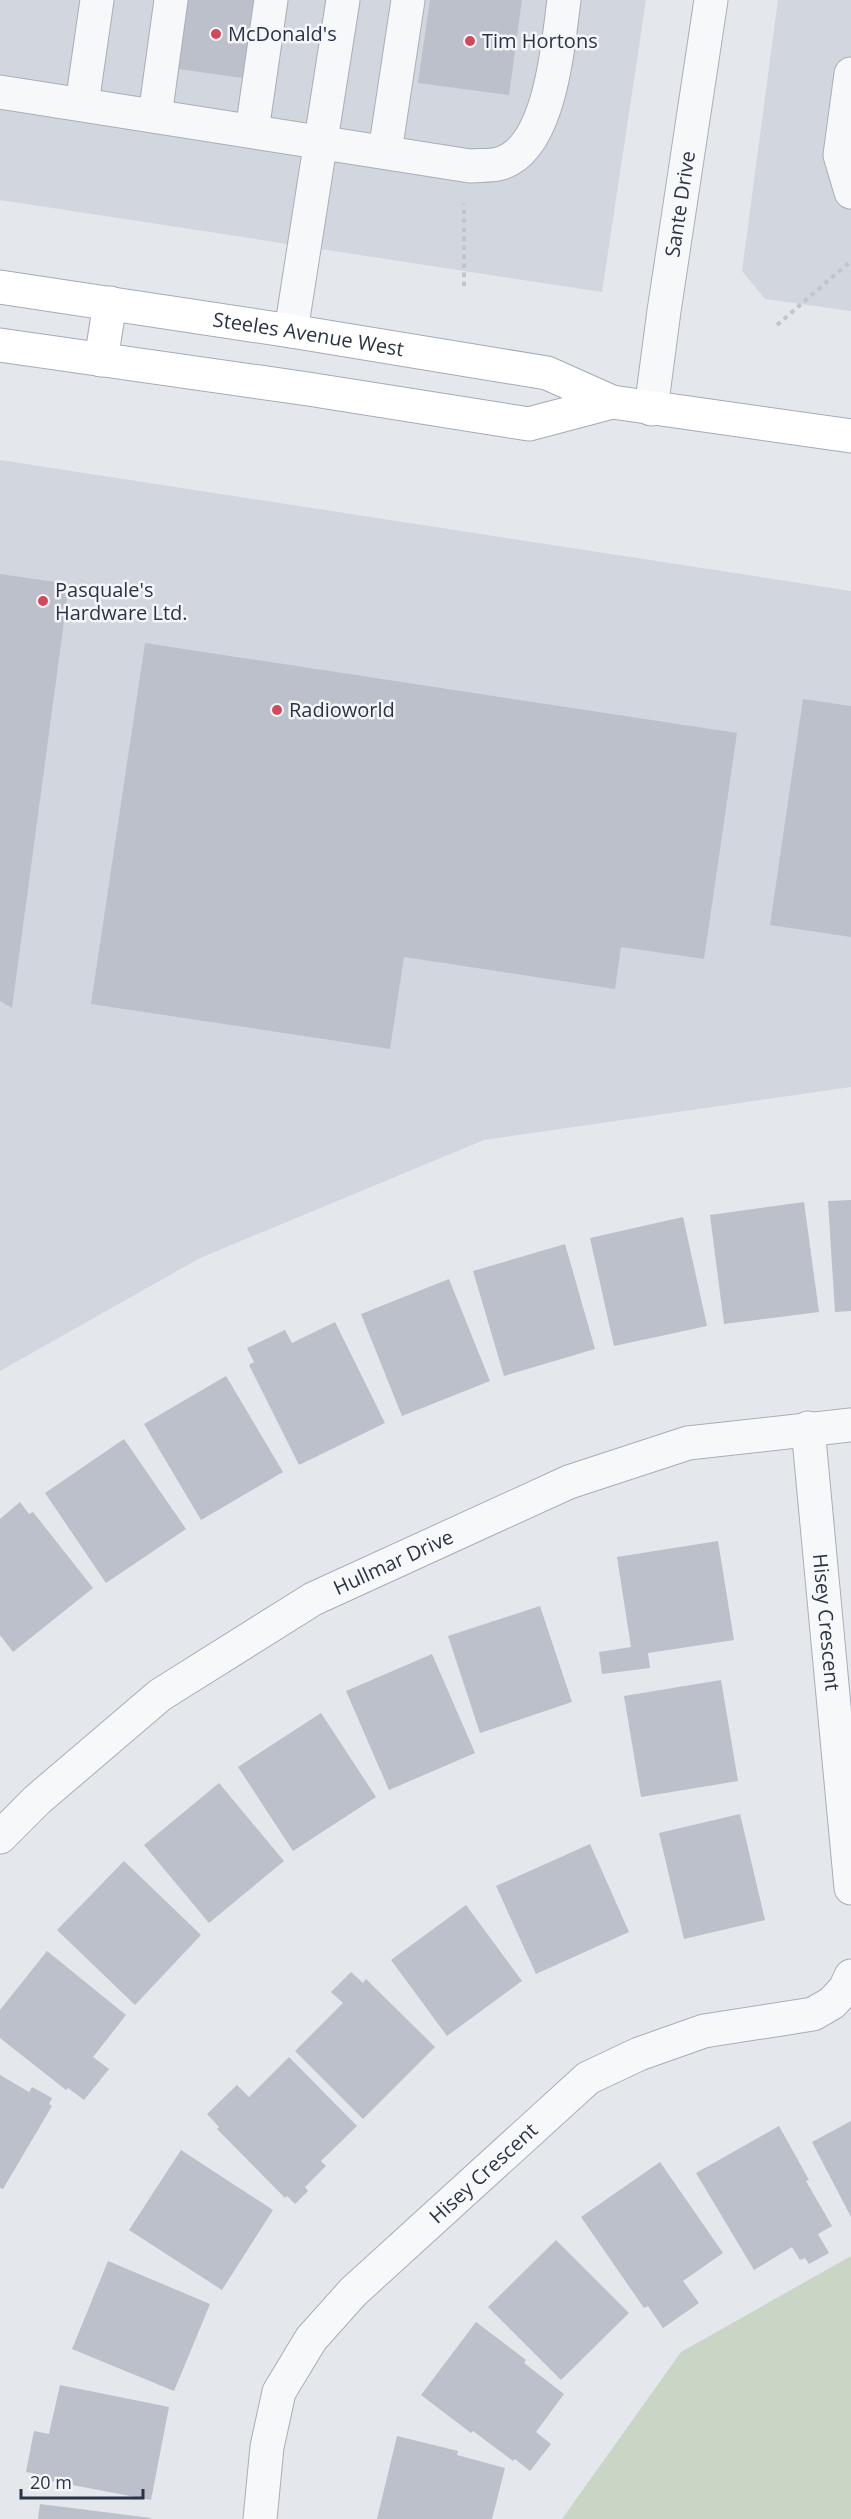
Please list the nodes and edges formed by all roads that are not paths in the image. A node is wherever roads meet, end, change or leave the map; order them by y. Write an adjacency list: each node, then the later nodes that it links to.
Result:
1 (97, 0): 10 (street)
2 (171, 0): 11 (street)
3 (271, 0): 12 (street)
4 (343, 0): 13 (street)
5 (408, 0): 14 (street)
6 (711, 0): 22 (street, Sante Drive)
7 (557, 8): 14 (street)
8 (851, 74): 15 (street)
9 (0, 92): 10 (street)
10 (82, 104): 11 (street)
11 (155, 116): 12 (street)
12 (252, 131): 13 (street)
13 (322, 141): 14 (street); 18 (street)
14 (385, 152)
15 (851, 192)
16 (0, 287): 17 (main road, Steeles Avenue West)
17 (110, 303): 18 (main road, Steeles Avenue West); 20 (main road)
18 (291, 331): 21 (main road, Steeles Avenue West)
19 (0, 345): 20 (main road, Steeles Avenue West)
20 (101, 360): 21 (main road, Steeles Avenue West)
21 (612, 402): 22 (main road, Steeles Avenue West)
22 (651, 409): 23 (main road, Steeles Avenue West)
23 (851, 436)
24 (851, 1425): 25 (street, Hullmar Drive)
25 (808, 1428): 26 (street, Hullmar Drive); 27 (street, Hisey Crescent)
26 (0, 1837)
27 (851, 1888)
28 (851, 1976): 29 (street, Hisey Crescent)
29 (260, 2519)

